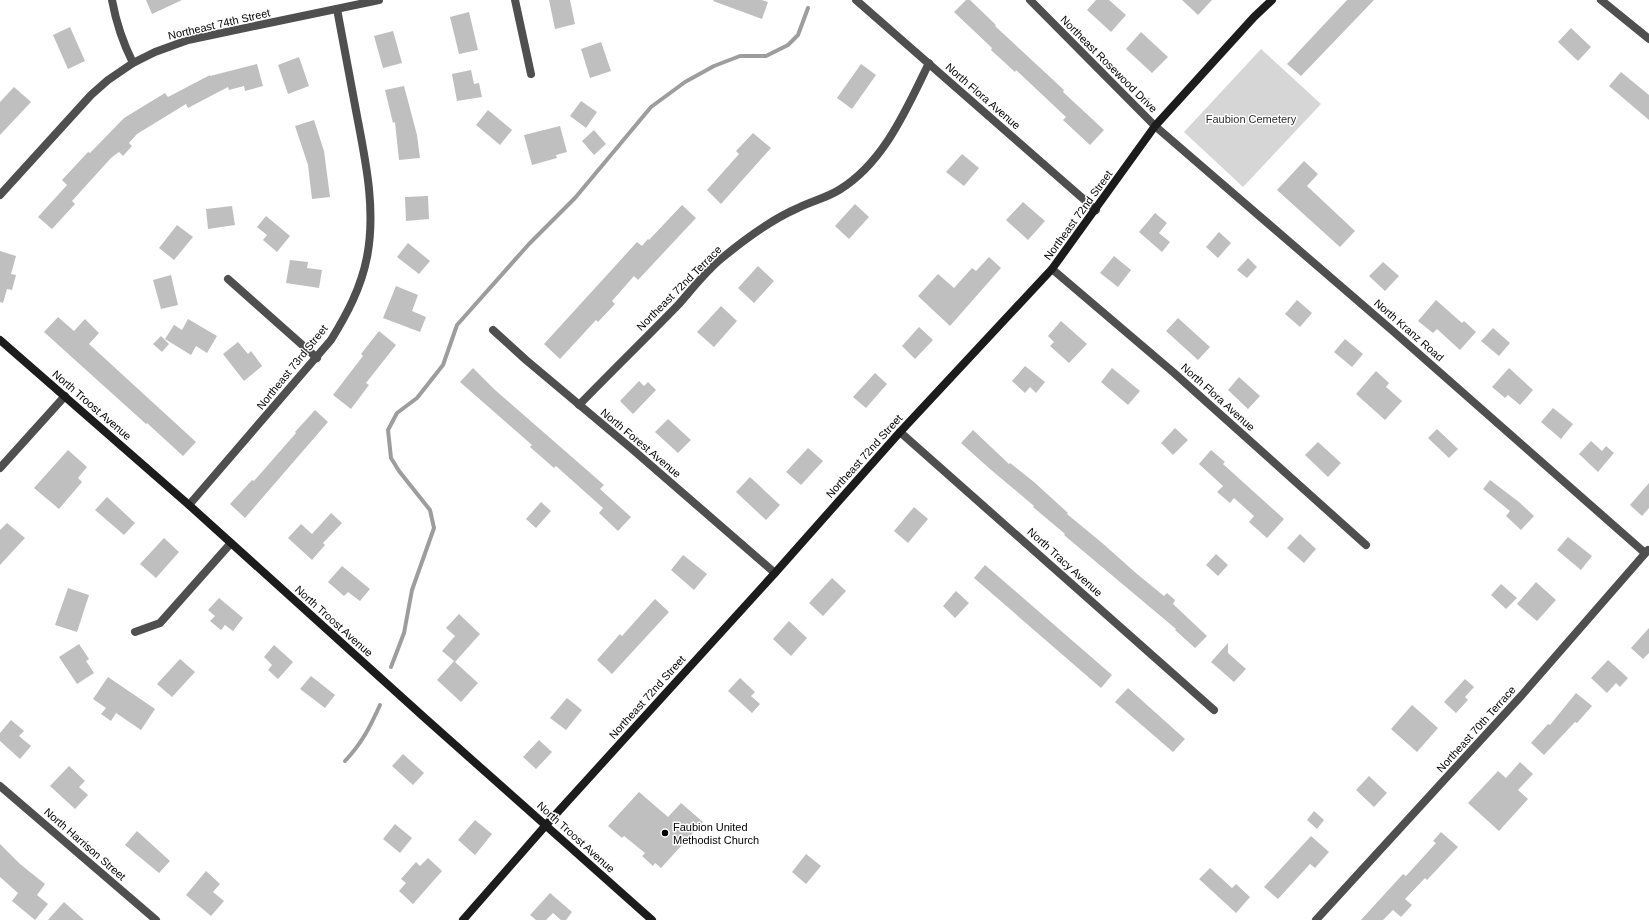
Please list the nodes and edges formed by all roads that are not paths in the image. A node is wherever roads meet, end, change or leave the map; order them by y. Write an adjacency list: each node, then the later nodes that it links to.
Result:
1 (112, 0): 10 (street)
2 (379, 0): 8 (street, Northeast 74th Street)
3 (515, 0): 12 (street)
4 (856, 0): 11 (street, North Flora Avenue)
5 (1030, 0): 13 (street, Northeast Rosewood Drive)
6 (1272, 0): 13 (main road, Northeast 72nd Street)
7 (1601, 0): 9 (street)
8 (337, 9): 10 (street, Northeast 74th Street); 20 (street, Northeast 73rd Street)
9 (1649, 40)
10 (133, 63): 14 (street, Northeast 74th Street)
11 (929, 63): 15 (street, North Flora Avenue); 22 (street, Northeast 72nd Terrace)
12 (531, 74)
13 (1155, 126): 15 (main road, Northeast 72nd Street); 28 (street, North Kranz Road)
14 (0, 195)
15 (1096, 210): 16 (main road, Northeast 72nd Street)
16 (1052, 269): 23 (main road, Northeast 72nd Street); 27 (street, North Flora Avenue)
17 (228, 279): 20 (street)
18 (493, 330): 22 (street, North Forest Avenue)
19 (0, 340): 21 (main road, North Troost Avenue)
20 (317, 358): 25 (street, Northeast 73rd Street)
21 (65, 396): 24 (street); 25 (main road, North Troost Avenue)
22 (579, 405): 29 (street, North Forest Avenue)
23 (900, 432): 29 (main road, Northeast 72nd Street); 31 (street, North Tracy Avenue)
24 (0, 468)
25 (189, 505): 26 (main road, North Troost Avenue)
26 (231, 543): 30 (street); 33 (main road, North Troost Avenue)
27 (1366, 545)
28 (1647, 552): 37 (street, Northeast 70th Terrace)
29 (775, 573): 33 (main road, Northeast 72nd Street)
30 (135, 632)
31 (1214, 710)
32 (0, 786): 34 (street, North Harrison Street)
33 (546, 825): 35 (main road, Northeast 72nd Street); 36 (main road, North Troost Avenue)
34 (156, 920)
35 (463, 920)
36 (652, 920)
37 (1316, 920)

